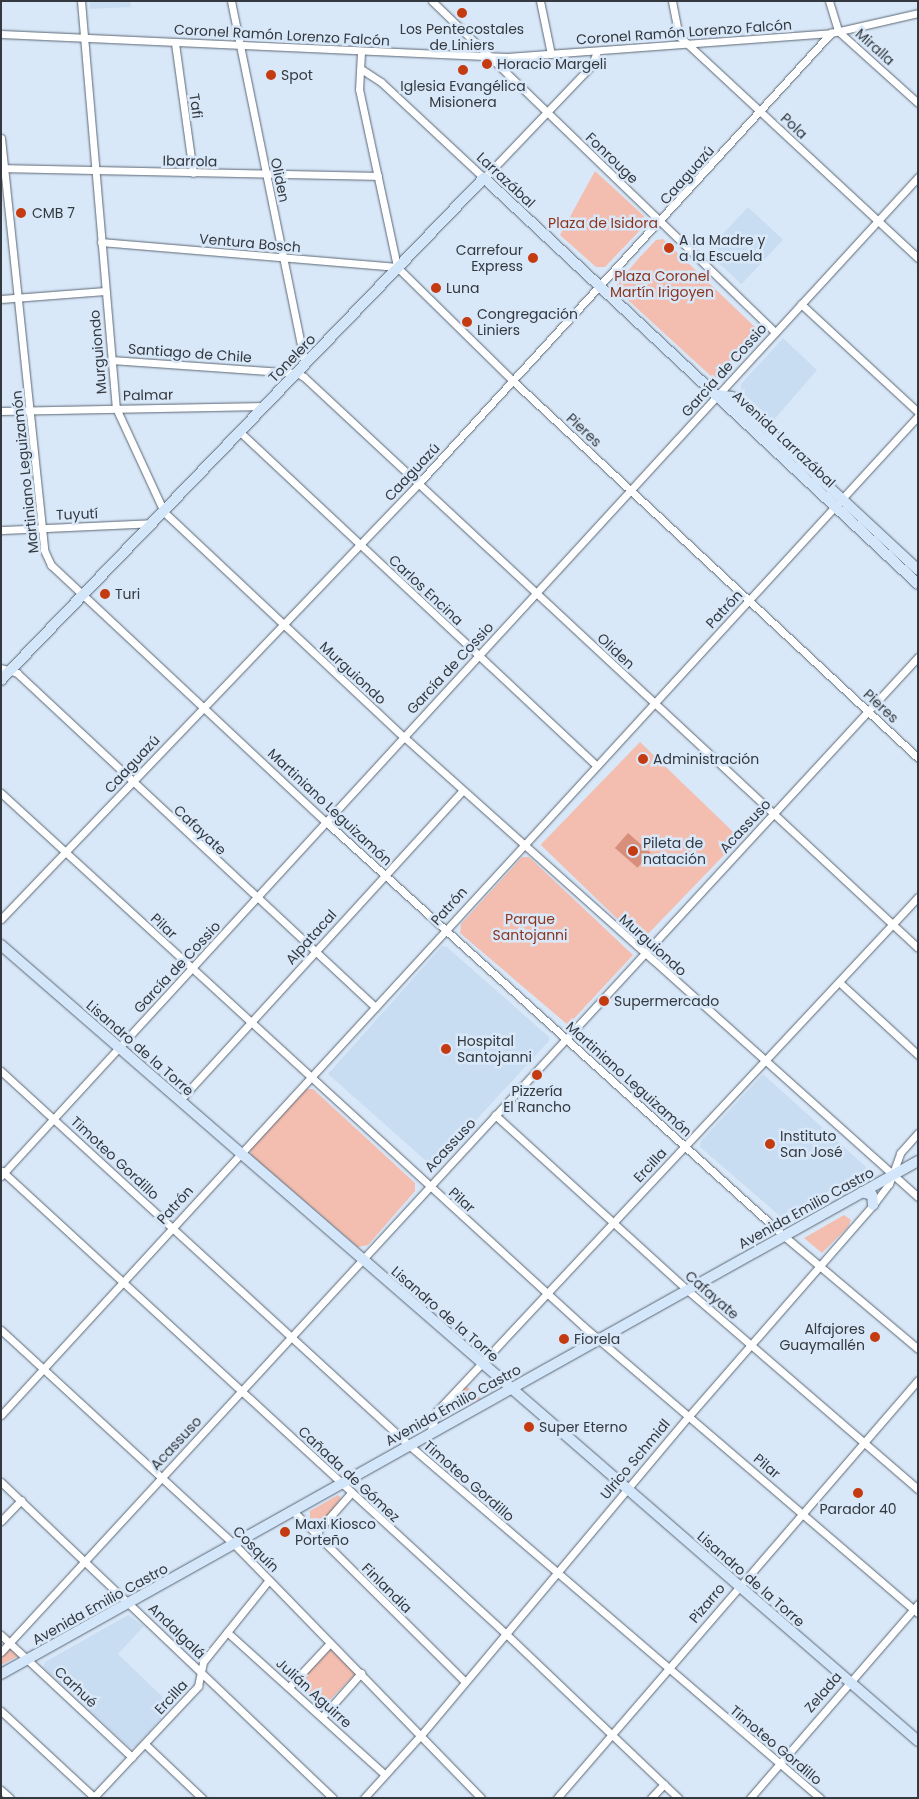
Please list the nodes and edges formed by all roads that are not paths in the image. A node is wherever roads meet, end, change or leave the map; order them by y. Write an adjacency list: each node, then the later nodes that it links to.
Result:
1 (81, 1): 10 (street, Murguiondo)
2 (231, 1): 13 (street, Oliden)
3 (432, 1): 17 (street, Fonrouge)
4 (540, 1): 16 (street)
5 (672, 1): 12 (street, Pola)
6 (830, 1): 8 (street, Miralla)
7 (918, 13): 8 (street, Coronel Ramón Lorenzo Falcón)
8 (835, 32): 12 (street, Coronel Ramón Lorenzo Falcón); 19 (street, Miralla); 21 (street, Caaguazú)
9 (1, 34): 10 (street, Coronel Ramón Lorenzo Falcón)
10 (84, 37): 11 (street, Coronel Ramón Lorenzo Falcón); 24 (street, Murguiondo)
11 (175, 42): 13 (street, Coronel Ramón Lorenzo Falcón); 25 (street, Tafi)
12 (687, 44): 15 (street, Coronel Ramón Lorenzo Falcón); 21 (street, Pola)
13 (240, 46): 14 (street, Coronel Ramón Lorenzo Falcón); 26 (street, Oliden)
14 (361, 52): 17 (street, Coronel Ramón Lorenzo Falcón); 18 (street)
15 (597, 52): 16 (street, Coronel Ramón Lorenzo Falcón); 20 (street, Tonelero)
16 (551, 54): 17 (street, Coronel Ramón Lorenzo Falcón)
17 (490, 57): 20 (street, Fonrouge)
18 (361, 69): 27 (street); 29 (street, Larrazábal)
19 (918, 103)
20 (547, 112): 29 (street, Tonelero); 31 (street, Fonrouge)
21 (760, 112): 30 (street, Pola); 31 (street, Caaguazú)
22 (1, 138): 23 (street, Martiniano Leguizamón)
23 (3, 168): 24 (street, Ibarrola); 38 (street, Martiniano Leguizamón)
24 (95, 172): 25 (street, Ibarrola); 32 (street, Murguiondo)
25 (193, 173): 26 (street, Ibarrola)
26 (266, 174): 27 (street, Ibarrola); 33 (street, Oliden)
27 (378, 176): 35 (street)
28 (918, 177): 30 (street, García de Cossio)
29 (484, 178): 35 (street, Tonelero); 36 (street, Larrazábal)
30 (877, 221): 34 (street, Pola); 40 (street, García de Cossio)
31 (661, 222): 36 (street, Caaguazú); 41 (street, Fonrouge)
32 (100, 242): 33 (street, Ventura Bosch); 37 (street, Murguiondo)
33 (284, 258): 35 (street, Ventura Bosch); 43 (street, Oliden)
34 (918, 258)
35 (397, 267): 43 (street, Tonelero); 45 (street, Pieres)
36 (600, 286): 45 (street, Caaguazú); 46 (street, Larrazábal)
37 (104, 291): 38 (street); 42 (street, Murguiondo)
38 (19, 297): 39 (street); 49 (street, Martiniano Leguizamón)
39 (1, 299)
40 (802, 304): 41 (street, García de Cossio); 51 (street)
41 (775, 332): 46 (street, García de Cossio)
42 (111, 360): 44 (street, Santiago de Chile); 48 (street, Murguiondo)
43 (305, 364): 44 (street, Tonelero)
44 (297, 372): 47 (street, Tonelero); 53 (street, Oliden)
45 (512, 380): 53 (street, Caaguazú); 54 (street, Pieres)
46 (718, 395): 54 (street, García de Cossio); 55 (street, Avenida Larrazábal)
47 (265, 406): 48 (street, Palmar); 52 (street, Tonelero)
48 (116, 408): 49 (street, Palmar); 56 (street, Murguiondo)
49 (30, 409): 50 (street, Palmar); 58 (street, Martiniano Leguizamón)
50 (1, 411)
51 (918, 414): 55 (street, Patrón)
52 (240, 432): 56 (street, Tonelero); 60 (street, Carlos Encina)
53 (418, 484): 60 (street, Caaguazú); 63 (street, Oliden)
54 (630, 490): 63 (street, García de Cossio); 65 (street, Pieres)
55 (839, 503): 61 (street, Avenida Larrazábal); 62 (street, Avenida Larrazábal); 65 (street, Patrón)
56 (164, 512): 57 (street, Tonelero); 66 (street, Murguiondo)
57 (154, 523): 58 (street, Tuyutí); 64 (street, Tonelero)
58 (42, 528): 59 (street, Tuyutí); 64 (street, Martiniano Leguizamón)
59 (1, 530)
60 (360, 544): 66 (street, Caaguazú); 67 (street, Carlos Encina)
61 (918, 570)
62 (918, 584)
63 (536, 593): 67 (street, García de Cossio); 71 (street, Oliden)
64 (84, 595): 69 (street, Tonelero); 72 (street, Martiniano Leguizamón)
65 (749, 600): 71 (street, Patrón); 73 (street, Pieres)
66 (283, 624): 72 (street, Caaguazú); 74 (street, Murguiondo)
67 (478, 656): 74 (street, García de Cossio); 76 (street, Carlos Encina)
68 (918, 657): 73 (street, Acassuso)
69 (6, 669): 70 (street, Tonelero); 77 (street, Cafayate)
70 (1, 680)
71 (653, 703): 76 (street, Patrón); 80 (street, Oliden)
72 (204, 706): 77 (street, Caaguazú); 81 (street, Martiniano Leguizamón)
73 (868, 711): 75 (street, Pieres); 80 (street, Acassuso)
74 (404, 737): 78 (street, Murguiondo); 81 (street, García de Cossio)
75 (918, 758)
76 (596, 764): 82 (street, Patrón)
77 (132, 783): 83 (street, Caaguazú); 86 (street, Cafayate)
78 (462, 790): 82 (street, Murguiondo); 84 (street, Alpatacal)
79 (1, 793): 83 (street, Pilar)
80 (773, 814): 88 (street, Oliden); 93 (street, Acassuso)
81 (326, 822): 84 (street, Martiniano Leguizamón); 86 (street, García de Cossio)
82 (522, 844): 89 (street, Patrón); 93 (street, Murguiondo)
83 (65, 852): 87 (street, Caaguazú); 94 (street, Pilar)
84 (385, 875): 89 (street, Martiniano Leguizamón); 92 (street, Alpatacal)
85 (918, 896): 88 (street, Ercilla)
86 (256, 899): 92 (street, Cafayate); 94 (street, García de Cossio)
87 (1, 919)
88 (893, 924): 91 (street, Oliden); 95 (street, Ercilla)
89 (445, 929): 96 (street, Patrón); 98 (street, Martiniano Leguizamón)
90 (1, 945): 99 (street, Lisandro de la Torre)
91 (918, 948)
92 (314, 952): 96 (street, Cafayate); 97 (street, Alpatacal)
93 (643, 953): 98 (street, Acassuso); 101 (street, Murguiondo)
94 (192, 969): 97 (street, Pilar); 99 (street, García de Cossio)
95 (839, 982): 100 (street); 101 (street, Ercilla)
96 (375, 1007): 103 (street, Patrón)
97 (251, 1023): 103 (street, Pilar); 104 (street, Alpatacal)
98 (566, 1038): 105 (street, Acassuso); 108 (street, Martiniano Leguizamón)
99 (119, 1048): 104 (street, Lisandro de la Torre); 106 (street, García de Cossio)
100 (918, 1055)
101 (764, 1061): 108 (street, Ercilla); 112 (street, Murguiondo)
102 (1, 1071): 106 (street, Timoteo Gordillo)
103 (310, 1077): 109 (street, Patrón); 113 (street, Pilar)
104 (180, 1100): 109 (street, Lisandro de la Torre)
105 (495, 1115): 113 (street, Acassuso); 117 (street, Cafayate)
106 (54, 1119): 111 (street, García de Cossio); 118 (street, Timoteo Gordillo)
107 (918, 1133): 112 (street, Ulrico Schmidl)
108 (685, 1146): 117 (street, Ercilla); 119 (street, Martiniano Leguizamón)
109 (239, 1153): 118 (street, Patrón); 120 (street, Lisandro de la Torre)
110 (918, 1161): 112 (street, Avenida Emilio Castro)
111 (2, 1173): 122 (street, Cañada de Gómez)
112 (893, 1176): 114 (street, Avenida Emilio Castro); 115 (street, Murguiondo); 116 (street, Ulrico Schmidl)
113 (428, 1186): 120 (street, Acassuso); 124 (street, Pilar)
114 (862, 1192): 116 (street); 119 (street, Avenida Emilio Castro)
115 (918, 1197)
116 (873, 1205): 121 (street, Ulrico Schmidl)
117 (613, 1223): 123 (street, Cafayate); 124 (street, Ercilla)
118 (172, 1228): 122 (street, Patrón); 126 (street, Timoteo Gordillo)
119 (784, 1236): 121 (street, Martiniano Leguizamón); 123 (street, Avenida Emilio Castro)
120 (361, 1260): 126 (street, Acassuso); 130 (street, Lisandro de la Torre)
121 (820, 1266): 128 (street, Ulrico Schmidl); 129 (street, Martiniano Leguizamón)
122 (122, 1282): 131 (street, Patrón); 134 (street, Cañada de Gómez)
123 (686, 1289): 127 (street, Avenida Emilio Castro); 128 (street, Cafayate)
124 (548, 1294): 127 (street, Pilar); 130 (street, Ercilla)
125 (1, 1330): 131 (street, Cosquín)
126 (291, 1337): 134 (street, Acassuso); 139 (street, Timoteo Gordillo)
127 (598, 1339): 133 (street, Avenida Emilio Castro); 136 (street, Pilar)
128 (750, 1345): 136 (street, Ulrico Schmidl); 138 (street, Cafayate)
129 (918, 1349)
130 (482, 1364): 133 (street, Lisandro de la Torre); 137 (street, Ercilla)
131 (44, 1368): 135 (street, Patrón); 140 (street, Cosquín)
132 (918, 1380): 138 (street, Pizarro)
133 (510, 1389): 137 (street, Avenida Emilio Castro); 144 (street, Lisandro de la Torre)
134 (241, 1390): 140 (street, Acassuso); 142 (street, Cañada de Gómez)
135 (1, 1415)
136 (688, 1416): 144 (street, Ulrico Schmidl); 148 (street, Pilar)
137 (430, 1433): 139 (street, Avenida Emilio Castro)
138 (863, 1442): 143 (street, Cafayate); 148 (street, Pizarro)
139 (409, 1445): 142 (street, Avenida Emilio Castro); 153 (street, Timoteo Gordillo)
140 (162, 1477): 151 (street, Cosquín); 152 (street, Acassuso)
141 (1, 1482): 146 (street, Andalgalá)
142 (342, 1484): 145 (street, Cañada de Gómez); 147 (street, Avenida Emilio Castro)
143 (918, 1489)
144 (626, 1490): 153 (street, Ulrico Schmidl); 155 (street, Lisandro de la Torre)
145 (352, 1493): 150 (street); 159 (street, Cañada de Gómez)
146 (21, 1500): 149 (street); 152 (street, Andalgalá)
147 (293, 1511): 150 (street, Finlandia); 151 (street, Avenida Emilio Castro)
148 (802, 1512): 155 (street, Pizarro); 157 (street, Pilar)
149 (1, 1521)
150 (315, 1534): 169 (street, Finlandia)
151 (234, 1544): 154 (street, Cosquín); 156 (street, Avenida Emilio Castro)
152 (85, 1560): 156 (street, Andalgalá); 161 (street, Acassuso)
153 (556, 1572): 159 (street, Ulrico Schmidl); 165 (street, Timoteo Gordillo)
154 (269, 1580): 158 (street, Ercilla); 162 (street, Cosquín)
155 (738, 1586): 165 (street, Pizarro); 170 (street, Lisandro de la Torre)
156 (130, 1603): 164 (street, Avenida Emilio Castro); 166 (street, Andalgalá)
157 (916, 1609): 170 (street, Zelada)
158 (227, 1632): 166 (street, Ercilla); 171 (street, Julián Aguirre)
159 (505, 1633): 169 (street, Ulrico Schmidl); 175 (street, Cañada de Gómez)
160 (1, 1635): 161 (street, Carhué)
161 (9, 1643): 163 (street, Acassuso); 164 (street, Carhué)
162 (330, 1643): 167 (street, Cosquín); 171 (street)
163 (1, 1652)
164 (28, 1660): 168 (street, Avenida Emilio Castro); 178 (street, Carhué)
165 (668, 1670): 175 (street, Pizarro); 179 (street, Timoteo Gordillo)
166 (201, 1672): 177 (street, Ercilla); 186 (street, Andalgalá)
167 (361, 1673): 173 (street); 174 (street, Cosquín)
168 (1, 1674)
169 (464, 1681): 174 (street, Ulrico Schmidl)
170 (848, 1682): 176 (street, Lisandro de la Torre); 179 (street, Zelada)
171 (289, 1687): 173 (street, Julián Aguirre)
172 (1, 1711): 184 (street)
173 (322, 1717): 180 (street, Julián Aguirre)
174 (422, 1735): 180 (street, Ulrico Schmidl); 188 (street, Cosquín)
175 (610, 1735): 181 (street, Cañada de Gómez); 189 (street, Pizarro)
176 (918, 1741)
177 (144, 1744): 178 (street, Ercilla); 185 (street)
178 (132, 1757): 184 (street, Ercilla)
179 (778, 1763): 192 (street, Zelada); 193 (street, Timoteo Gordillo)
180 (384, 1774): 187 (street, Ulrico Schmidl)
181 (664, 1784): 190 (street); 191 (street, Cañada de Gómez)
182 (1, 1790): 183 (street)
183 (10, 1798)
184 (94, 1798)
185 (202, 1798)
186 (334, 1798)
187 (364, 1798)
188 (482, 1798)
189 (557, 1798)
190 (651, 1798)
191 (678, 1798)
192 (750, 1798)
193 (820, 1798)

